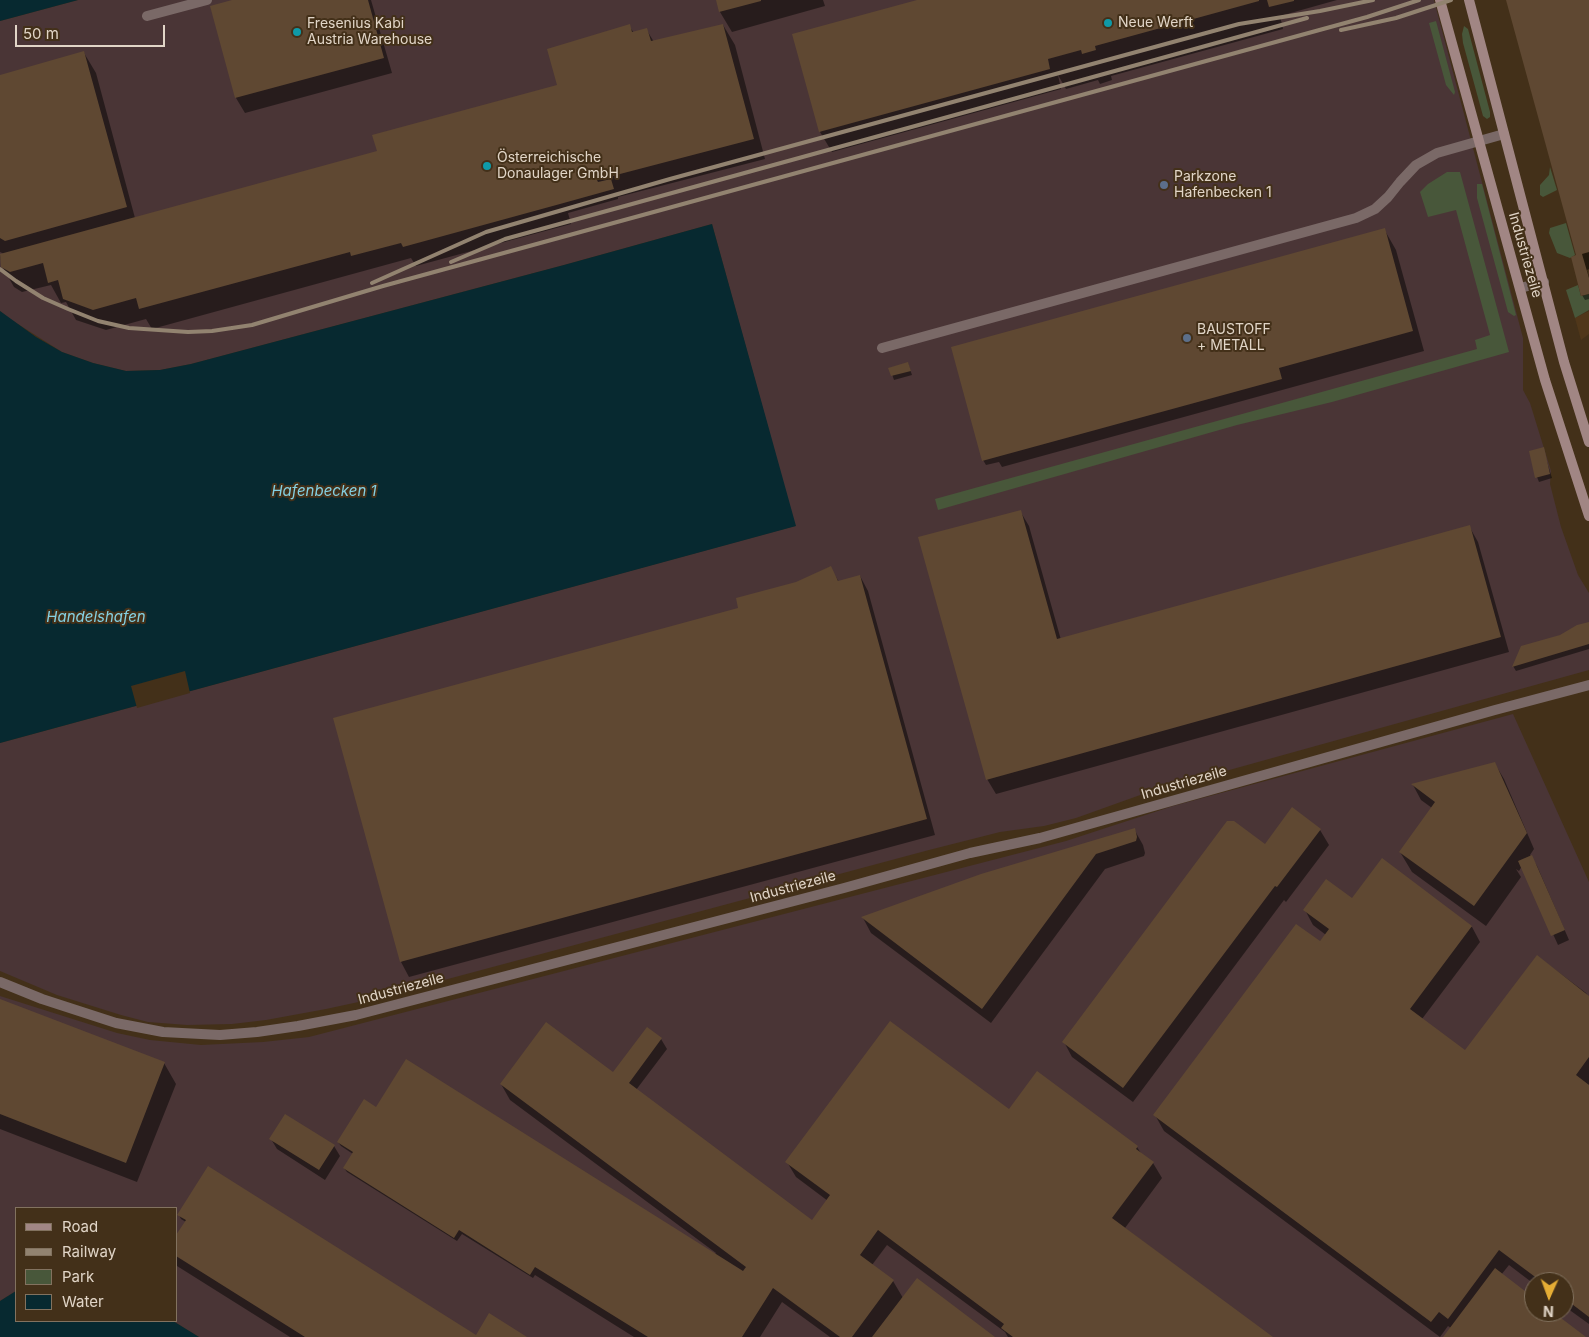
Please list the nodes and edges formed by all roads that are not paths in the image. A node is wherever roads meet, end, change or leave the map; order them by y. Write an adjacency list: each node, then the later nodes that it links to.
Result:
1 (207, 0): 4 (street)
2 (1440, 0): 6 (main road, Industriezeile)
3 (1469, 0): 5 (main road, Industriezeile)
4 (147, 16)
5 (1504, 134): 6 (street); 7 (main road, Industriezeile)
6 (1478, 140): 8 (main road, Industriezeile); 9 (street)
7 (1544, 282): 8 (street); 10 (main road, Industriezeile)
8 (1520, 288): 11 (main road, Industriezeile)
9 (882, 348)
10 (1589, 442)
11 (1589, 516)
12 (1589, 685): 13 (street, Industriezeile)
13 (0, 982)

